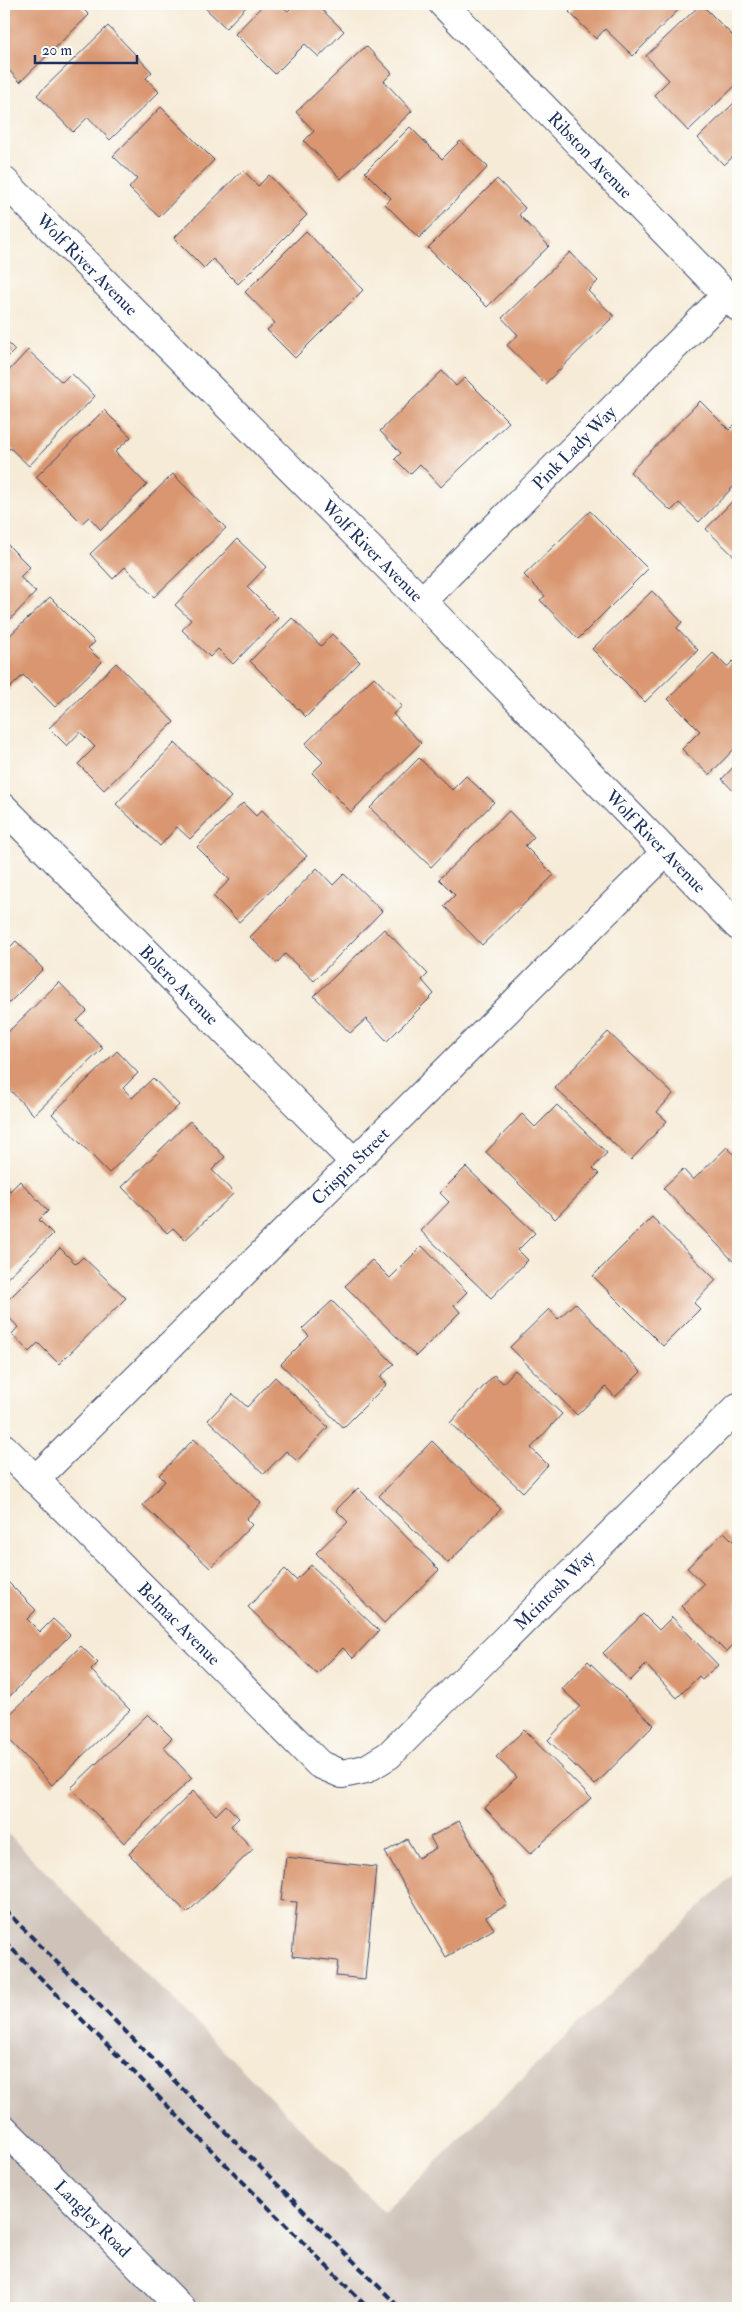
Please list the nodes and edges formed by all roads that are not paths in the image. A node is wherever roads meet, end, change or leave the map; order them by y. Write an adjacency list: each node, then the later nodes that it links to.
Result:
1 (443, 4): 3 (street, Ribston Avenue)
2 (4, 181): 4 (street, Wolf River Avenue)
3 (732, 301): 4 (street, Pink Lady Way)
4 (422, 601): 6 (street, Wolf River Avenue)
5 (4, 808): 8 (street, Bolero Avenue)
6 (666, 852): 7 (street, Wolf River Avenue); 8 (street, Crispin Street)
7 (738, 926)
8 (355, 1163): 11 (street, Crispin Street)
9 (738, 1407): 12 (street, Mcintosh Way)
10 (4, 1448): 11 (street, Belmac Avenue)
11 (35, 1480): 12 (street, Belmac Avenue)
12 (366, 1769)
13 (4, 2129): 14 (street, Langley Road)
14 (182, 2308)

